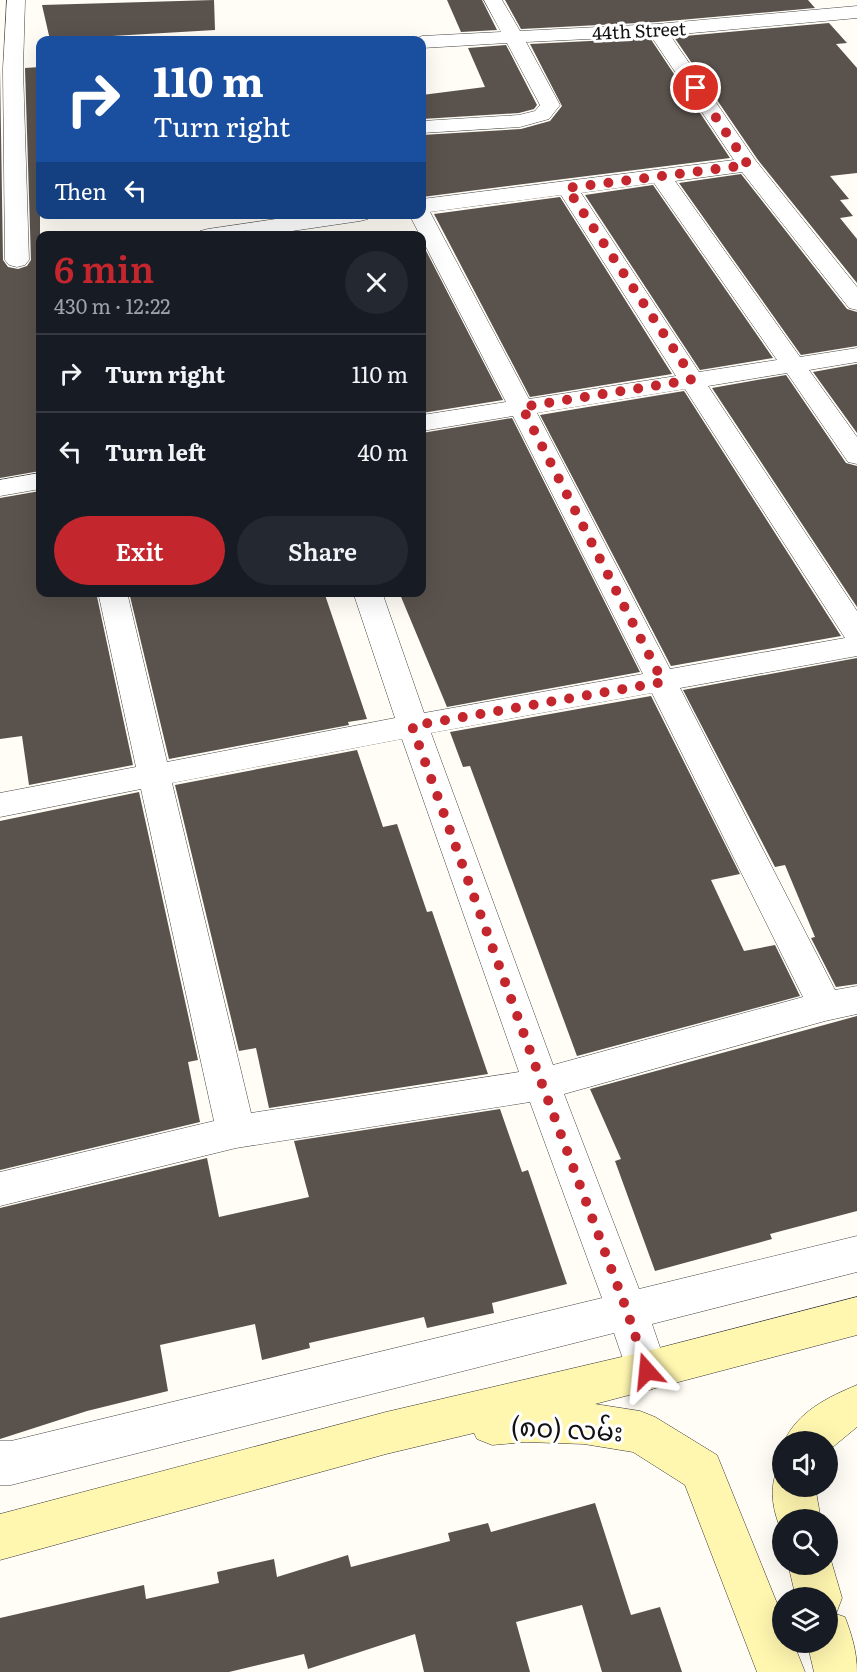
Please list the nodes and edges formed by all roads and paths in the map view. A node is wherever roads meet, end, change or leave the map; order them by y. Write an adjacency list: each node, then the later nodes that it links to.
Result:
1 (16, 0): 18 (street)
2 (493, 0): 7 (street)
3 (852, 0): 4 (street)
4 (857, 4)
5 (857, 12): 6 (street, 44th Street)
6 (657, 30): 7 (street, 44th Street); 10 (street)
7 (513, 35): 8 (street, 44th Street); 9 (street)
8 (426, 42)
9 (426, 127)
10 (748, 165): 11 (street); 19 (street)
11 (661, 177): 12 (street); 21 (street)
12 (567, 188): 13 (street); 22 (street)
13 (426, 206)
14 (329, 219): 16 (street)
15 (423, 219): 23 (street)
16 (254, 231)
17 (36, 258): 18 (street)
18 (8, 263)
19 (857, 303)
20 (857, 355): 21 (street)
21 (791, 365): 22 (street); 25 (street)
22 (691, 380): 23 (street); 30 (street)
23 (522, 407): 24 (street); 32 (street)
24 (426, 422)
25 (857, 456)
26 (36, 482): 27 (street)
27 (0, 488)
28 (113, 597): 34 (street)
29 (369, 597): 33 (street)
30 (857, 634)
31 (857, 646): 32 (street)
32 (663, 682): 33 (street); 36 (street)
33 (412, 726): 34 (street); 37 (street)
34 (156, 777): 35 (street); 38 (street)
35 (0, 805)
36 (841, 1003): 37 (street)
37 (542, 1084): 38 (street); 41 (street)
38 (236, 1132): 39 (street)
39 (0, 1189)
40 (857, 1254): 41 (street)
41 (627, 1311): 43 (street); 47 (street)
42 (857, 1316): 43 (street)
43 (647, 1371): 46 (street)
44 (857, 1406): 45 (street)
45 (819, 1431)
46 (386, 1433): 48 (street); 50 (street, (၈၀) လမ်း)
47 (0, 1463)
48 (0, 1537)
49 (833, 1653): 51 (street)
50 (781, 1672)
51 (838, 1672)

